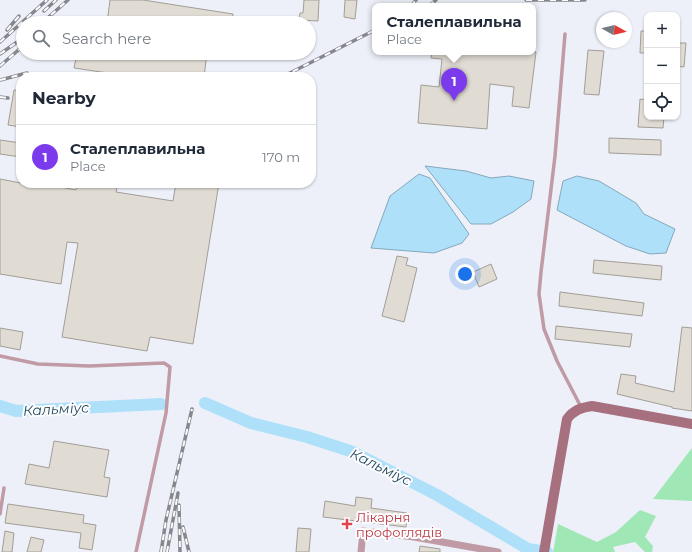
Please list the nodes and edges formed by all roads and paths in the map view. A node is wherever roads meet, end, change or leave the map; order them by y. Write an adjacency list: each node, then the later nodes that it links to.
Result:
1 (565, 34): 3 (lane)
2 (0, 356): 7 (lane)
3 (581, 407): 4 (street); 10 (street)
4 (692, 424)
5 (4, 488): 6 (lane)
6 (0, 514)
7 (136, 552)
8 (361, 552): 9 (street)
9 (498, 552)
10 (544, 552)

